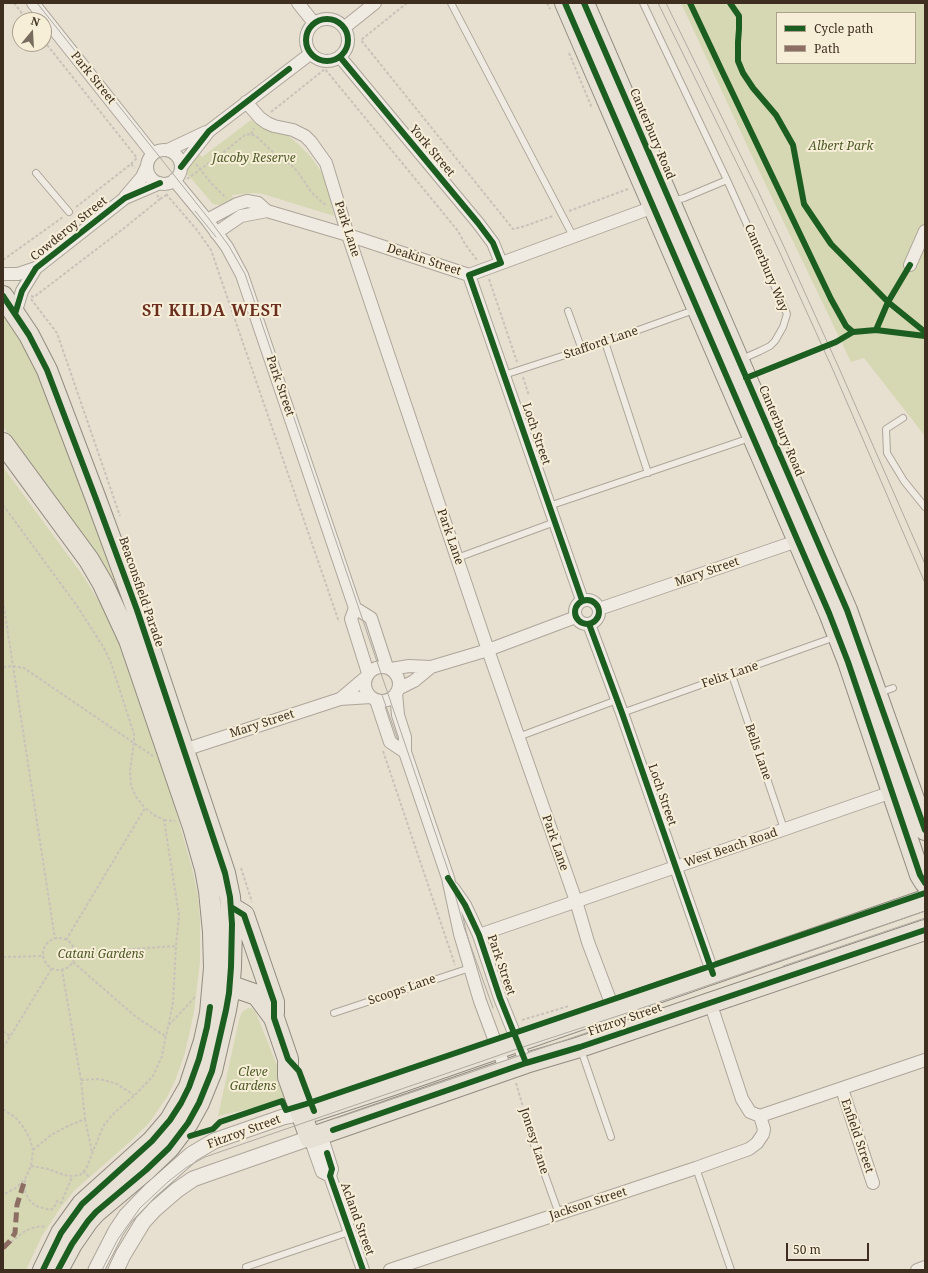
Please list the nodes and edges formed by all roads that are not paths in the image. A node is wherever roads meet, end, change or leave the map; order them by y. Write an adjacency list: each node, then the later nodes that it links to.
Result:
1 (33, 3): 15 (street, Park Street)
2 (298, 3): 8 (street)
3 (375, 3): 9 (street)
4 (451, 3): 30 (lane)
5 (565, 3): 23 (main road, Canterbury Road)
6 (584, 3): 23 (main road, Canterbury Road)
7 (643, 3): 20 (lane, Canterbury Way)
8 (314, 23): 9 (street); 10 (street)
9 (345, 27): 11 (street)
10 (310, 54): 11 (street); 12 (street)
11 (340, 57): 31 (street, York Street)
12 (246, 102): 13 (street); 29 (street, Park Lane)
13 (209, 131): 14 (street); 17 (street)
14 (168, 150): 15 (street); 17 (street)
15 (153, 154): 16 (street)
16 (147, 166): 21 (street); 22 (street, Cowderoy Street)
17 (181, 167): 19 (street)
18 (36, 173): 25 (lane)
19 (174, 180): 21 (street); 26 (street, Park Street)
20 (727, 180): 23 (lane); 41 (lane, Canterbury Way)
21 (158, 189): 22 (street, Cowderoy Street)
22 (125, 198): 33 (street, Cowderoy Street)
23 (661, 204): 30 (street, Deakin Street); 37 (main road, Canterbury Road); 41 (main road, Canterbury Road)
24 (267, 211): 26 (street, Deakin Street); 28 (street, Deakin Street); 29 (street, Deakin Street)
25 (69, 212)
26 (207, 220): 28 (street, Park Street)
27 (925, 231): 32 (street)
28 (216, 232): 53 (street, Park Street)
29 (348, 235): 35 (street, Deakin Street); 51 (street, Park Lane)
30 (573, 236): 31 (street, Deakin Street)
31 (501, 263): 35 (street, Deakin Street)
32 (910, 265)
33 (36, 268): 34 (street, Cowderoy Street); 36 (street, Cowderoy Street)
34 (3, 274)
35 (470, 275): 42 (street, Loch Street)
36 (6, 301): 70 (main road, Beaconsfield Parade)
37 (697, 309): 39 (lane, Stafford Lane); 44 (main road, Canterbury Road)
38 (568, 311): 40 (lane)
39 (605, 342): 40 (lane, Stafford Lane); 46 (lane)
40 (582, 350): 42 (lane, Stafford Lane)
41 (739, 360): 50 (main road, Canterbury Road)
42 (504, 375): 47 (street, Loch Street)
43 (903, 418): 48 (lane)
44 (753, 437): 46 (lane); 50 (main road, Canterbury Road)
45 (3, 443): 84 (main road, Beaconsfield Parade)
46 (648, 474): 47 (lane)
47 (549, 506): 49 (street, Loch Street)
48 (925, 507)
49 (555, 522): 51 (lane); 52 (street, Loch Street)
50 (806, 538): 54 (street, Mary Street); 57 (main road, Canterbury Road); 64 (main road, Canterbury Road)
51 (457, 558): 58 (street, Park Lane)
52 (582, 600): 54 (street); 55 (street)
53 (355, 608): 60 (street); 61 (street, Park Street)
54 (599, 609): 56 (street)
55 (576, 617): 56 (street); 58 (street)
56 (589, 624): 67 (street, Loch Street)
57 (839, 636): 62 (lane, Felix Lane); 64 (main road, Canterbury Road)
58 (488, 650): 59 (street); 69 (street, Park Lane)
59 (431, 667): 60 (street); 63 (street)
60 (388, 668): 61 (street); 63 (street)
61 (367, 675): 65 (street, Mary Street); 66 (street)
62 (732, 675): 68 (lane, Felix Lane); 73 (lane, Bells Lane)
63 (397, 691): 66 (street); 71 (street, Park Street)
64 (873, 694): 72 (main road, Canterbury Road); 74 (main road, Canterbury Road)
65 (340, 698): 66 (street, Mary Street); 70 (street, Mary Street)
66 (373, 698): 71 (street)
67 (618, 700): 68 (street, Loch Street); 69 (lane)
68 (622, 713): 75 (street, Loch Street)
69 (518, 737): 79 (street, Park Lane)
70 (184, 750): 80 (main road, Beaconsfield Parade)
71 (405, 752): 76 (street, Park Street)
72 (892, 792): 73 (street, West Beach Road); 77 (main road, Canterbury Road)
73 (784, 830): 75 (street, West Beach Road)
74 (925, 830)
75 (676, 867): 79 (street, West Beach Road); 85 (street, Loch Street)
76 (448, 878): 82 (street, Park Street); 83 (street, Park Street)
77 (925, 883)
78 (925, 900): 85 (main road, Fitzroy Street)
79 (576, 901): 82 (street, West Beach Road); 88 (street, Park Lane)
80 (231, 907): 84 (main road, Beaconsfield Parade); 86 (main road)
81 (925, 930): 87 (main road, Fitzroy Street)
82 (479, 935): 91 (street, Park Street)
83 (470, 968): 89 (lane, Scoops Lane); 93 (street, Park Street)
84 (222, 974): 86 (main road); 90 (main road); 108 (main road, Beaconsfield Parade); 109 (main road, Beaconsfield Parade)
85 (713, 974): 88 (main road, Fitzroy Street)
86 (267, 982): 90 (main road)
87 (710, 1002): 92 (main road, Fitzroy Street); 99 (street)
88 (613, 1008): 91 (main road, Fitzroy Street)
89 (334, 1013)
90 (274, 1018): 97 (main road)
91 (518, 1042): 93 (main road, Fitzroy Street); 95 (street, Park Street)
92 (580, 1047): 95 (main road, Fitzroy Street); 101 (lane)
93 (498, 1049): 95 (street, Park Street); 97 (main road, Fitzroy Street)
94 (925, 1060): 96 (street)
95 (514, 1067): 100 (main road, Fitzroy Street)
96 (842, 1089): 99 (street); 103 (street, Enfield Street)
97 (308, 1112): 100 (main road); 110 (street, Fitzroy Street)
98 (525, 1114): 104 (lane, Jonesy Lane)
99 (760, 1116): 102 (street, Jackson Street)
100 (316, 1136): 105 (street, Acland Street); 111 (street, Fitzroy Street)
101 (611, 1137)
102 (696, 1168): 104 (street, Jackson Street); 114 (lane)
103 (873, 1183)
104 (558, 1214): 113 (street, Jackson Street)
105 (350, 1232): 106 (lane); 112 (street, Acland Street)
106 (246, 1267)
107 (925, 1267): 115 (street)
108 (43, 1270)
109 (58, 1270)
110 (96, 1270)
111 (116, 1270)
112 (364, 1270)
113 (390, 1270)
114 (731, 1270)
115 (917, 1270)

